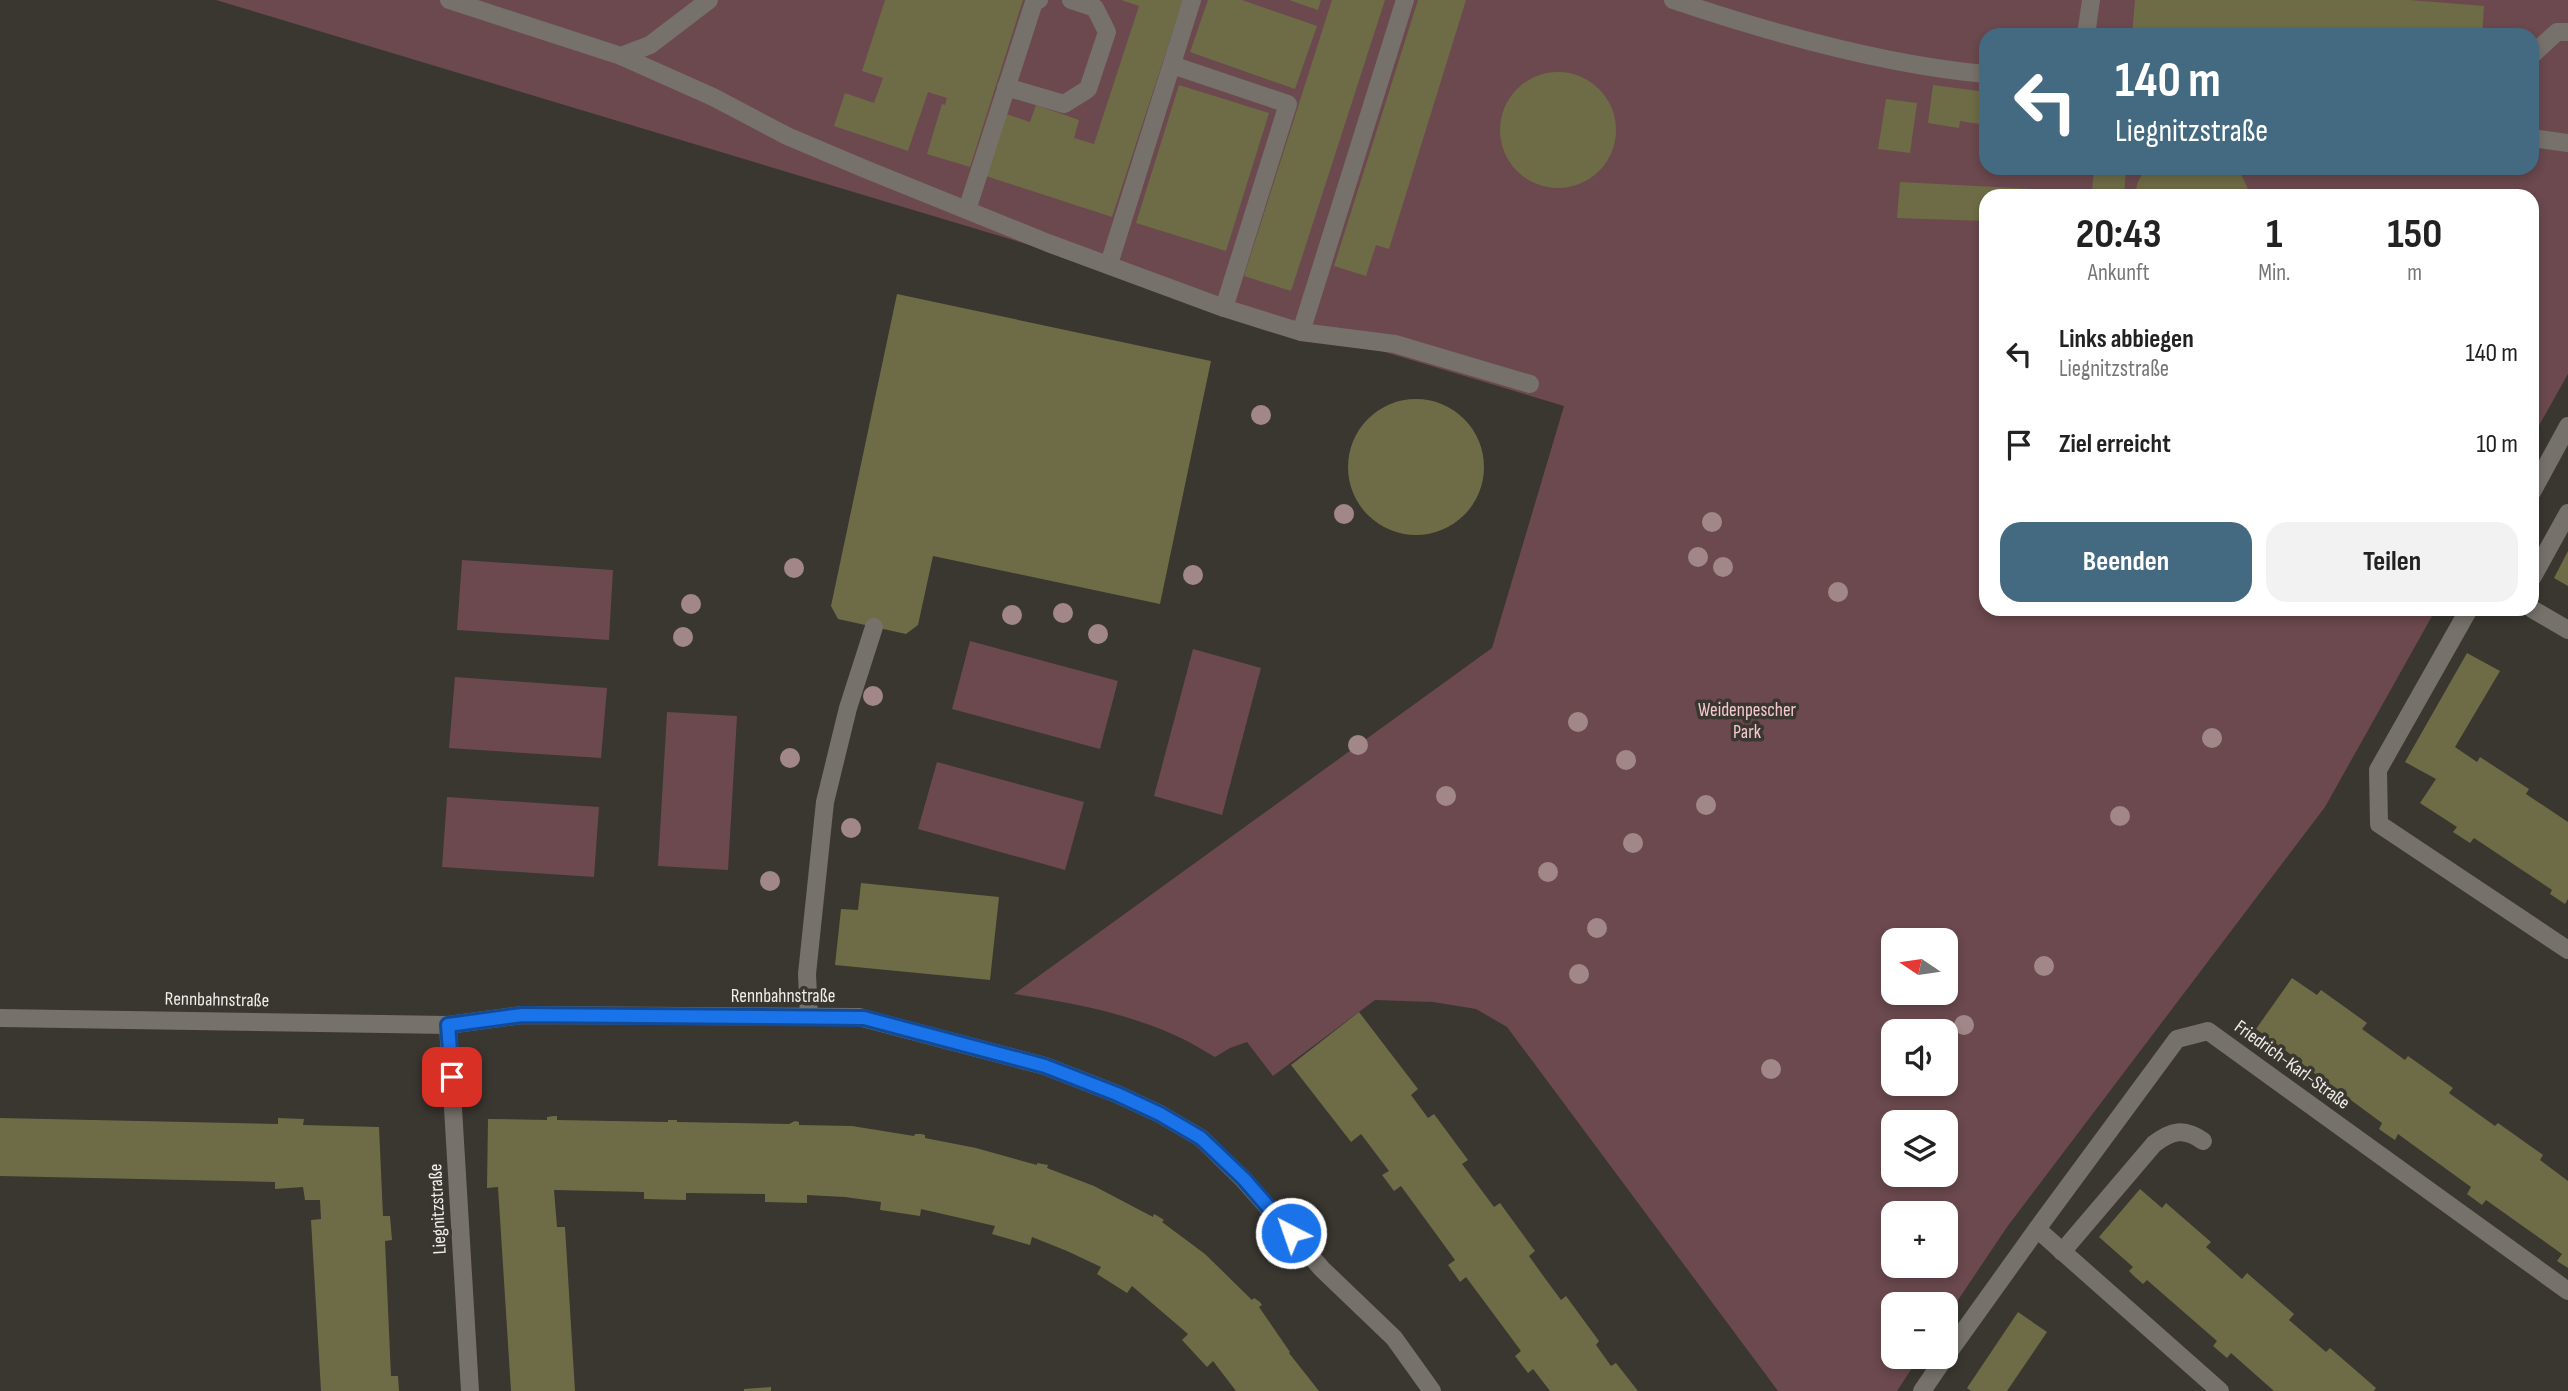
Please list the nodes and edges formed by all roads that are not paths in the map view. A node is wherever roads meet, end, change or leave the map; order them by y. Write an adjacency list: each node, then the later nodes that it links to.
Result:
1 (449, 0): 12 (street)
2 (709, 0): 12 (street)
3 (1039, 0): 15 (street)
4 (1071, 0): 15 (street)
5 (1192, 0): 13 (street)
6 (1405, 0): 21 (street)
7 (1673, 0): 14 (street)
8 (2091, 0): 9 (street)
9 (2087, 28)
10 (2568, 32): 11 (street)
11 (2539, 49)
12 (621, 56): 18 (street)
13 (1171, 65): 19 (street); 20 (street)
14 (1979, 73)
15 (1006, 87): 18 (street)
16 (2539, 139): 17 (street)
17 (2568, 143)
18 (967, 210): 19 (street)
19 (1109, 264): 20 (street)
20 (1224, 308): 21 (street)
21 (1301, 332): 22 (street)
22 (1530, 384)
23 (2568, 426): 24 (street)
24 (2539, 479)
25 (2568, 513): 26 (street)
26 (2539, 565)
27 (2539, 613): 30 (street)
28 (2465, 616): 31 (street)
29 (874, 627): 32 (street)
30 (2568, 630)
31 (2568, 950)
32 (809, 1017): 34 (street, Rennbahnstraße); 42 (street, Rennbahnstraße)
33 (0, 1018): 34 (street, Rennbahnstraße)
34 (448, 1025): 41 (street, Liegnitzstraße)
35 (2203, 1141): 37 (street)
36 (2037, 1229): 37 (street); 38 (street, Friedrich-Karl-Straße); 39 (street, Friedrich-Karl-Straße)
37 (2062, 1252): 44 (street)
38 (2568, 1291)
39 (1958, 1339)
40 (1937, 1369): 43 (street, Friedrich-Karl-Straße)
41 (470, 1391)
42 (1432, 1391)
43 (1923, 1391)
44 (2220, 1391)

